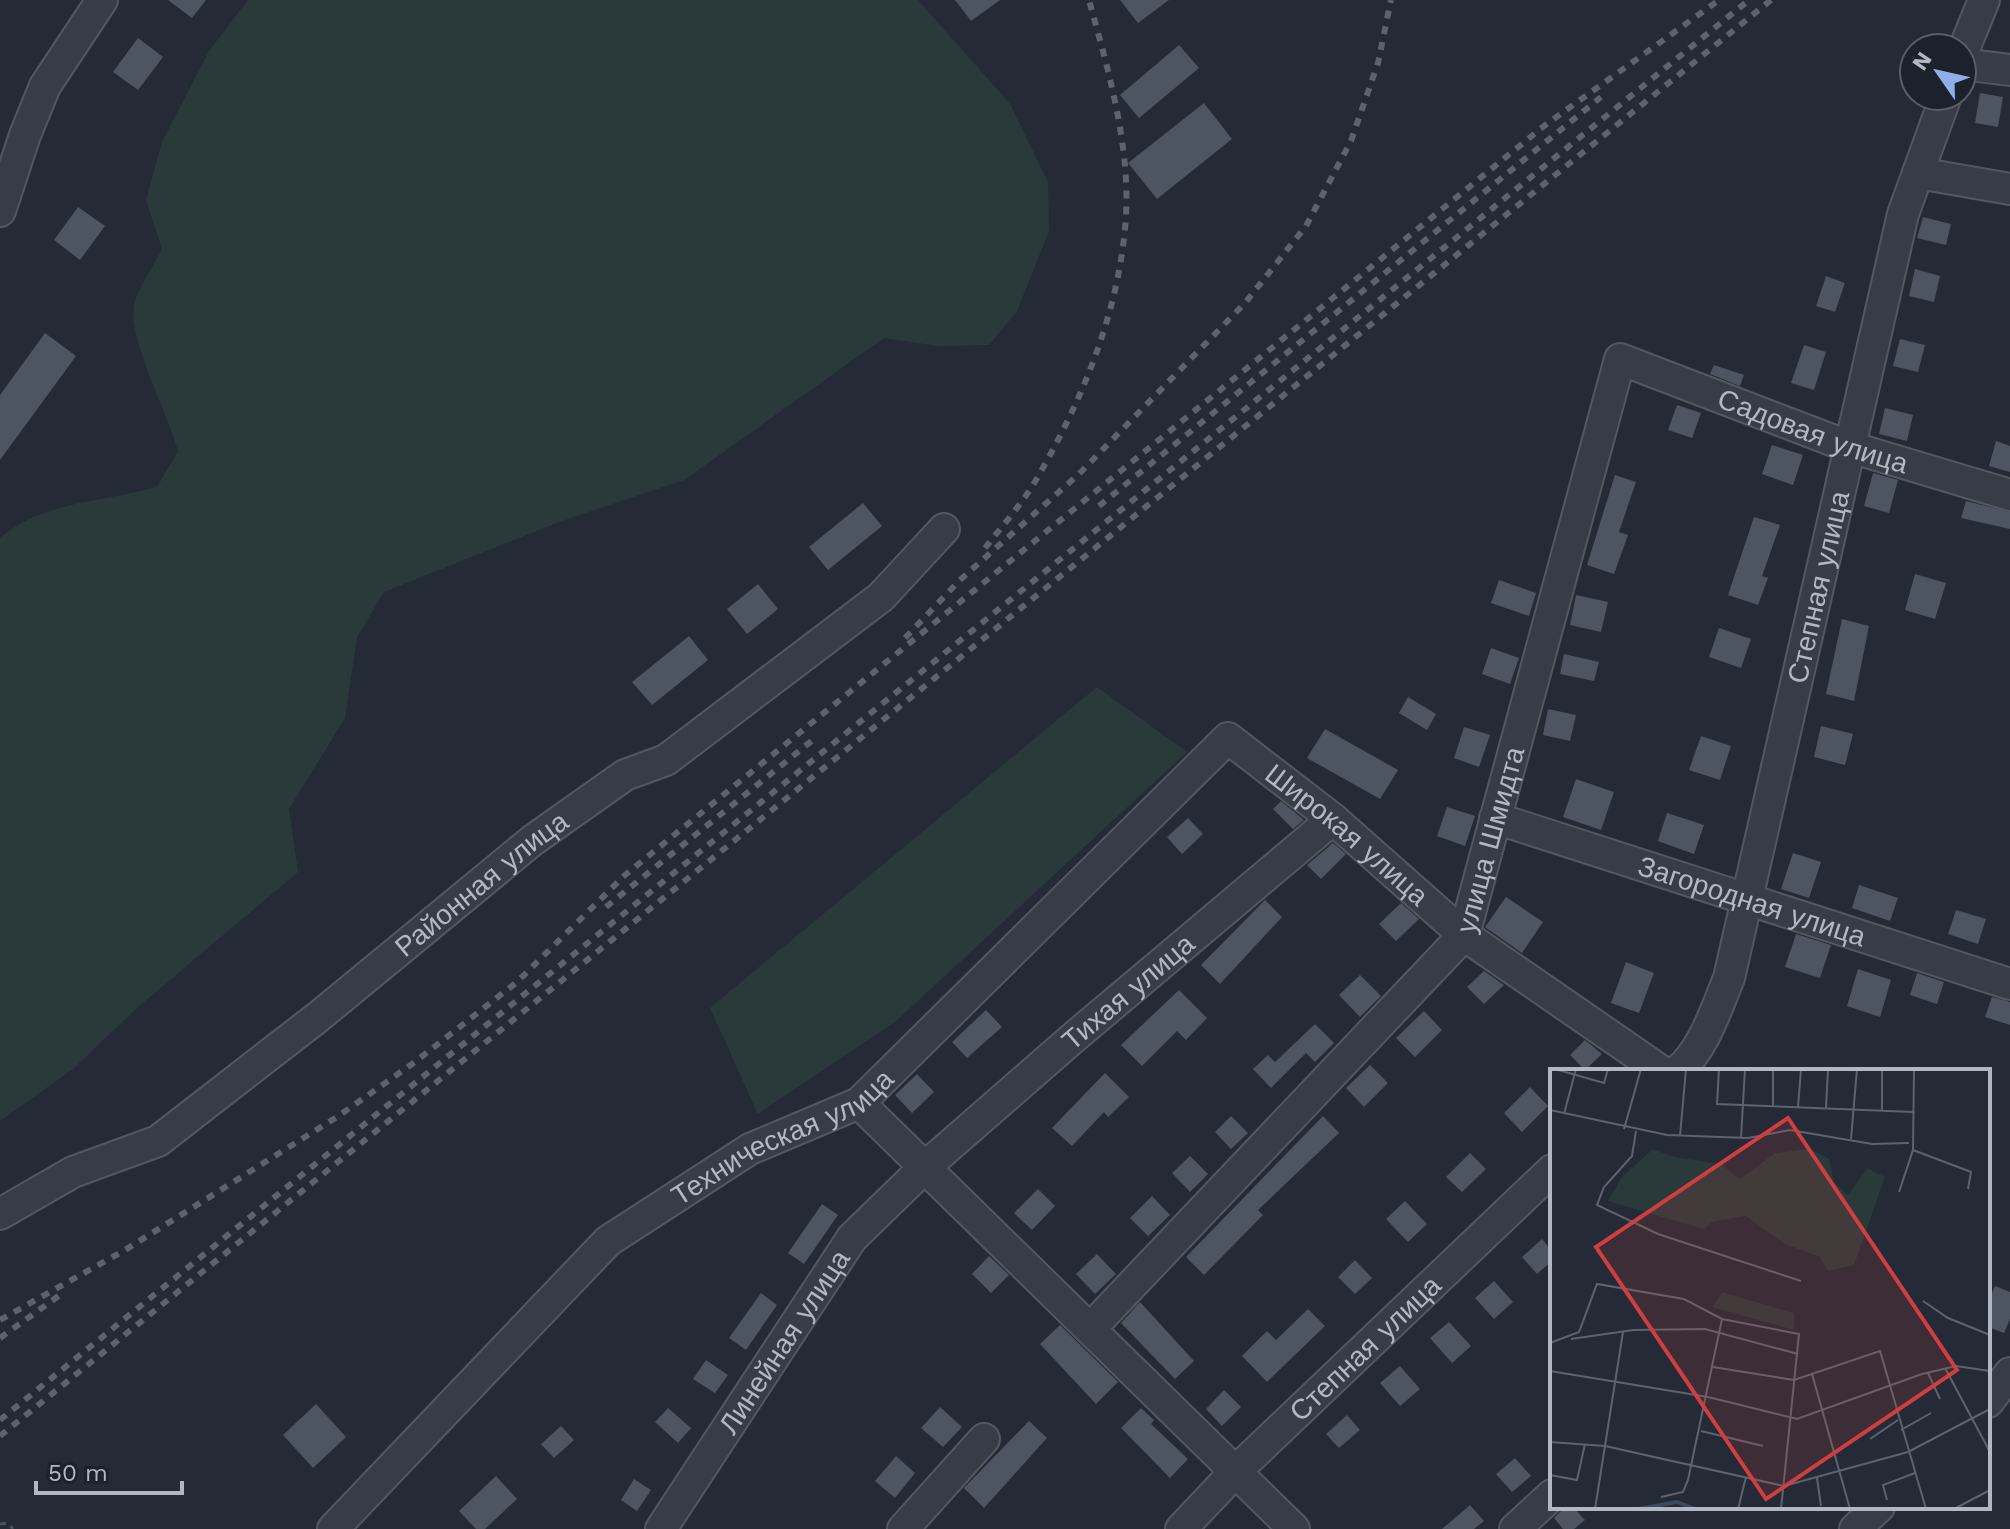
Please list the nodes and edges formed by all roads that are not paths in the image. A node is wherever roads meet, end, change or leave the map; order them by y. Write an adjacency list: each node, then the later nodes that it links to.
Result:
1 (102, 0): 9 (street)
2 (1984, 0): 3 (street)
3 (1971, 32)
4 (1978, 66): 5 (street)
5 (2010, 70)
6 (1940, 112): 7 (street, Степная улица)
7 (1918, 173): 8 (street); 11 (street, Степная улица)
8 (2010, 189)
9 (0, 211)
10 (1620, 359): 11 (street, Садовая улица); 15 (street, улица Шмидта)
11 (1850, 447): 12 (street, Садовая улица); 17 (street, Степная улица)
12 (2010, 495)
13 (944, 529): 25 (street, Районная улица)
14 (1228, 738): 16 (street, Широкая улица); 22 (street, Техническая улица)
15 (1495, 818): 17 (street, Загородная улица); 18 (street, улица Шмидта)
16 (1333, 819): 18 (street, Широкая улица); 23 (street, Тихая улица)
17 (1747, 900): 19 (street, Загородная улица); 21 (street, Степная улица)
18 (1464, 935): 20 (street, Широкая улица); 26 (street, улица Шмидта)
19 (2010, 984)
20 (1658, 1069)
21 (1680, 1069)
22 (859, 1103): 23 (street); 31 (street, Техническая улица)
23 (924, 1168): 26 (street); 32 (street, Линейная улица)
24 (1550, 1172): 28 (street, Степная улица)
25 (0, 1214)
26 (1090, 1329): 28 (street)
27 (984, 1439): 33 (street)
28 (1236, 1471): 34 (street, Степная улица); 35 (street)
29 (1550, 1497): 36 (street)
30 (1877, 1509): 37 (street)
31 (333, 1529)
32 (661, 1529)
33 (903, 1529)
34 (1181, 1529)
35 (1294, 1529)
36 (1515, 1529)
37 (1855, 1529)

